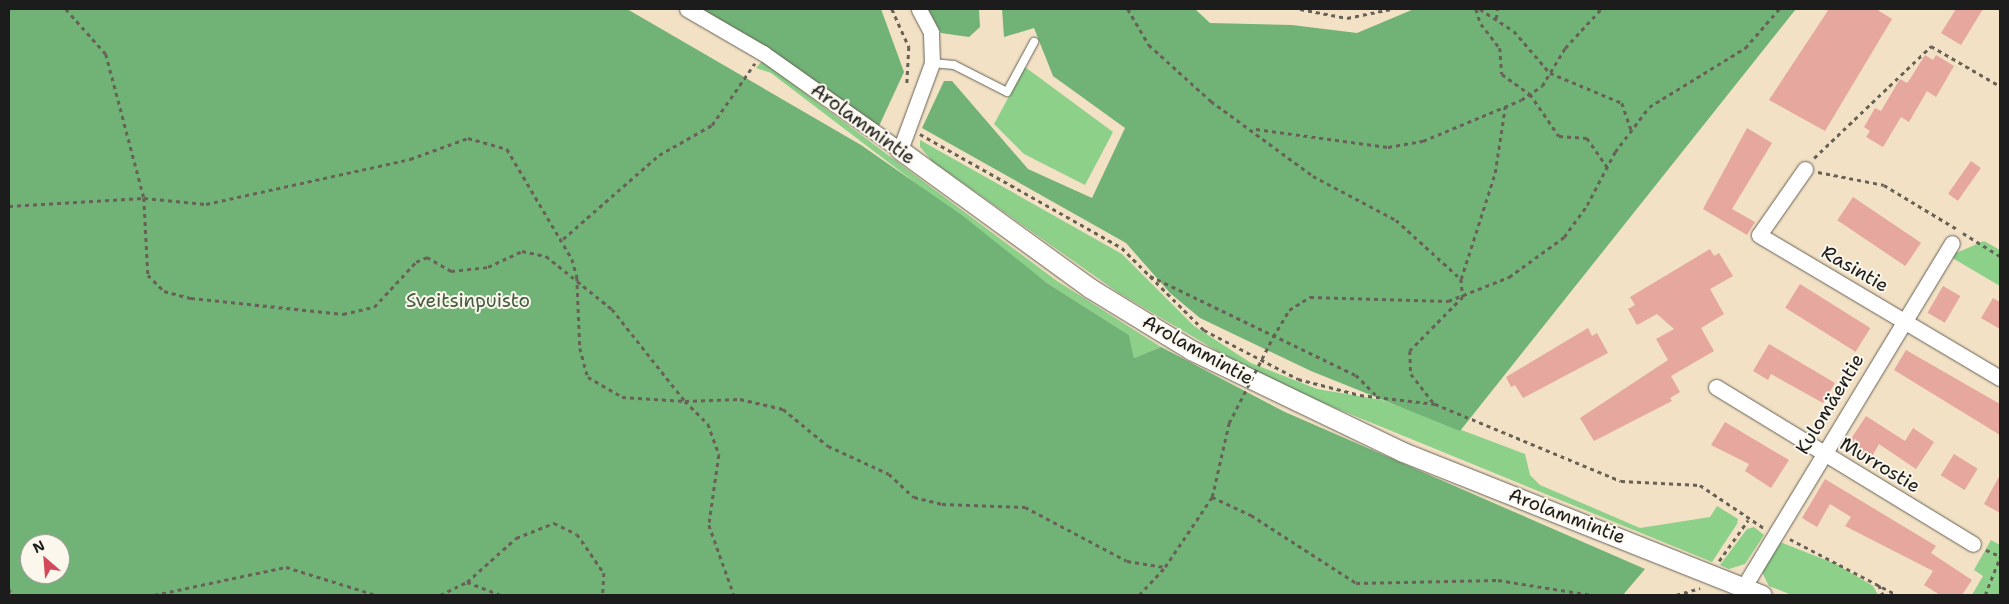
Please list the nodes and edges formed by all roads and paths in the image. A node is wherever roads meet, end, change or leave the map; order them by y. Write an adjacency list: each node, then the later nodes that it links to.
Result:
1 (66, 9): 28 (path)
2 (687, 9): 15 (street, Arolammintie)
3 (892, 9): 19 (path)
4 (919, 9): 16 (street)
5 (1128, 9): 24 (path)
6 (1300, 9): 7 (path)
7 (1391, 9)
8 (1476, 9): 20 (path)
9 (1480, 9): 13 (path)
10 (1497, 9): 13 (path)
11 (1601, 9): 17 (path)
12 (1779, 9): 23 (path)
13 (1496, 19): 17 (path)
14 (1034, 42): 16 (lane)
15 (763, 53): 25 (street, Arolammintie); 30 (path)
16 (932, 63): 22 (street)
17 (1550, 73): 20 (path); 23 (path)
18 (2000, 86): 27 (path)
19 (906, 93)
20 (1530, 94): 21 (path); 26 (path)
21 (1506, 107): 24 (path); 35 (path)
22 (910, 128): 25 (street); 33 (path)
23 (1631, 128): 26 (path)
24 (1254, 129): 35 (path)
25 (900, 150): 54 (street, Arolammintie)
26 (1607, 168): 36 (path)
27 (1805, 169): 32 (path); 37 (street, Rasintie)
28 (144, 198): 29 (path); 30 (path); 34 (path)
29 (9, 206)
30 (563, 238): 34 (path)
31 (1952, 243): 37 (street, Kulomäentie)
32 (2000, 256)
33 (1146, 274): 38 (path); 41 (path)
34 (577, 277): 42 (path); 42 (path)
35 (1461, 279): 36 (path)
36 (1463, 297): 38 (path); 43 (path)
37 (1904, 321): 39 (street, Rasintie); 44 (street, Kulomäentie)
38 (1273, 337): 41 (path); 45 (path, bridge)
39 (2000, 378)
40 (1716, 387): 44 (street, Murrostie)
41 (1377, 396): 43 (path)
42 (685, 401): 51 (path); 62 (path)
43 (1435, 404): 46 (path)
44 (1824, 454): 47 (street, Kulomäentie); 48 (street, Murrostie)
45 (1212, 497): 51 (path); 64 (path)
46 (1748, 520): 47 (path); 50 (path)
47 (1773, 532): 53 (path); 54 (street, Kulomäentie)
48 (1973, 544)
49 (2000, 557): 68 (path)
50 (1718, 562)
51 (1165, 567): 63 (path)
52 (467, 582): 59 (path); 60 (path); 61 (path)
53 (1878, 584): 66 (path); 67 (path)
54 (1743, 588): 65 (street, Arolammintie)
55 (9, 589): 56 (path)
56 (12, 595)
57 (154, 595): 58 (path)
58 (376, 595)
59 (440, 595)
60 (501, 595)
61 (603, 595)
62 (734, 595)
63 (1139, 595)
64 (1592, 595)
65 (1762, 595)
66 (1883, 595)
67 (1897, 595)
68 (1985, 595)

